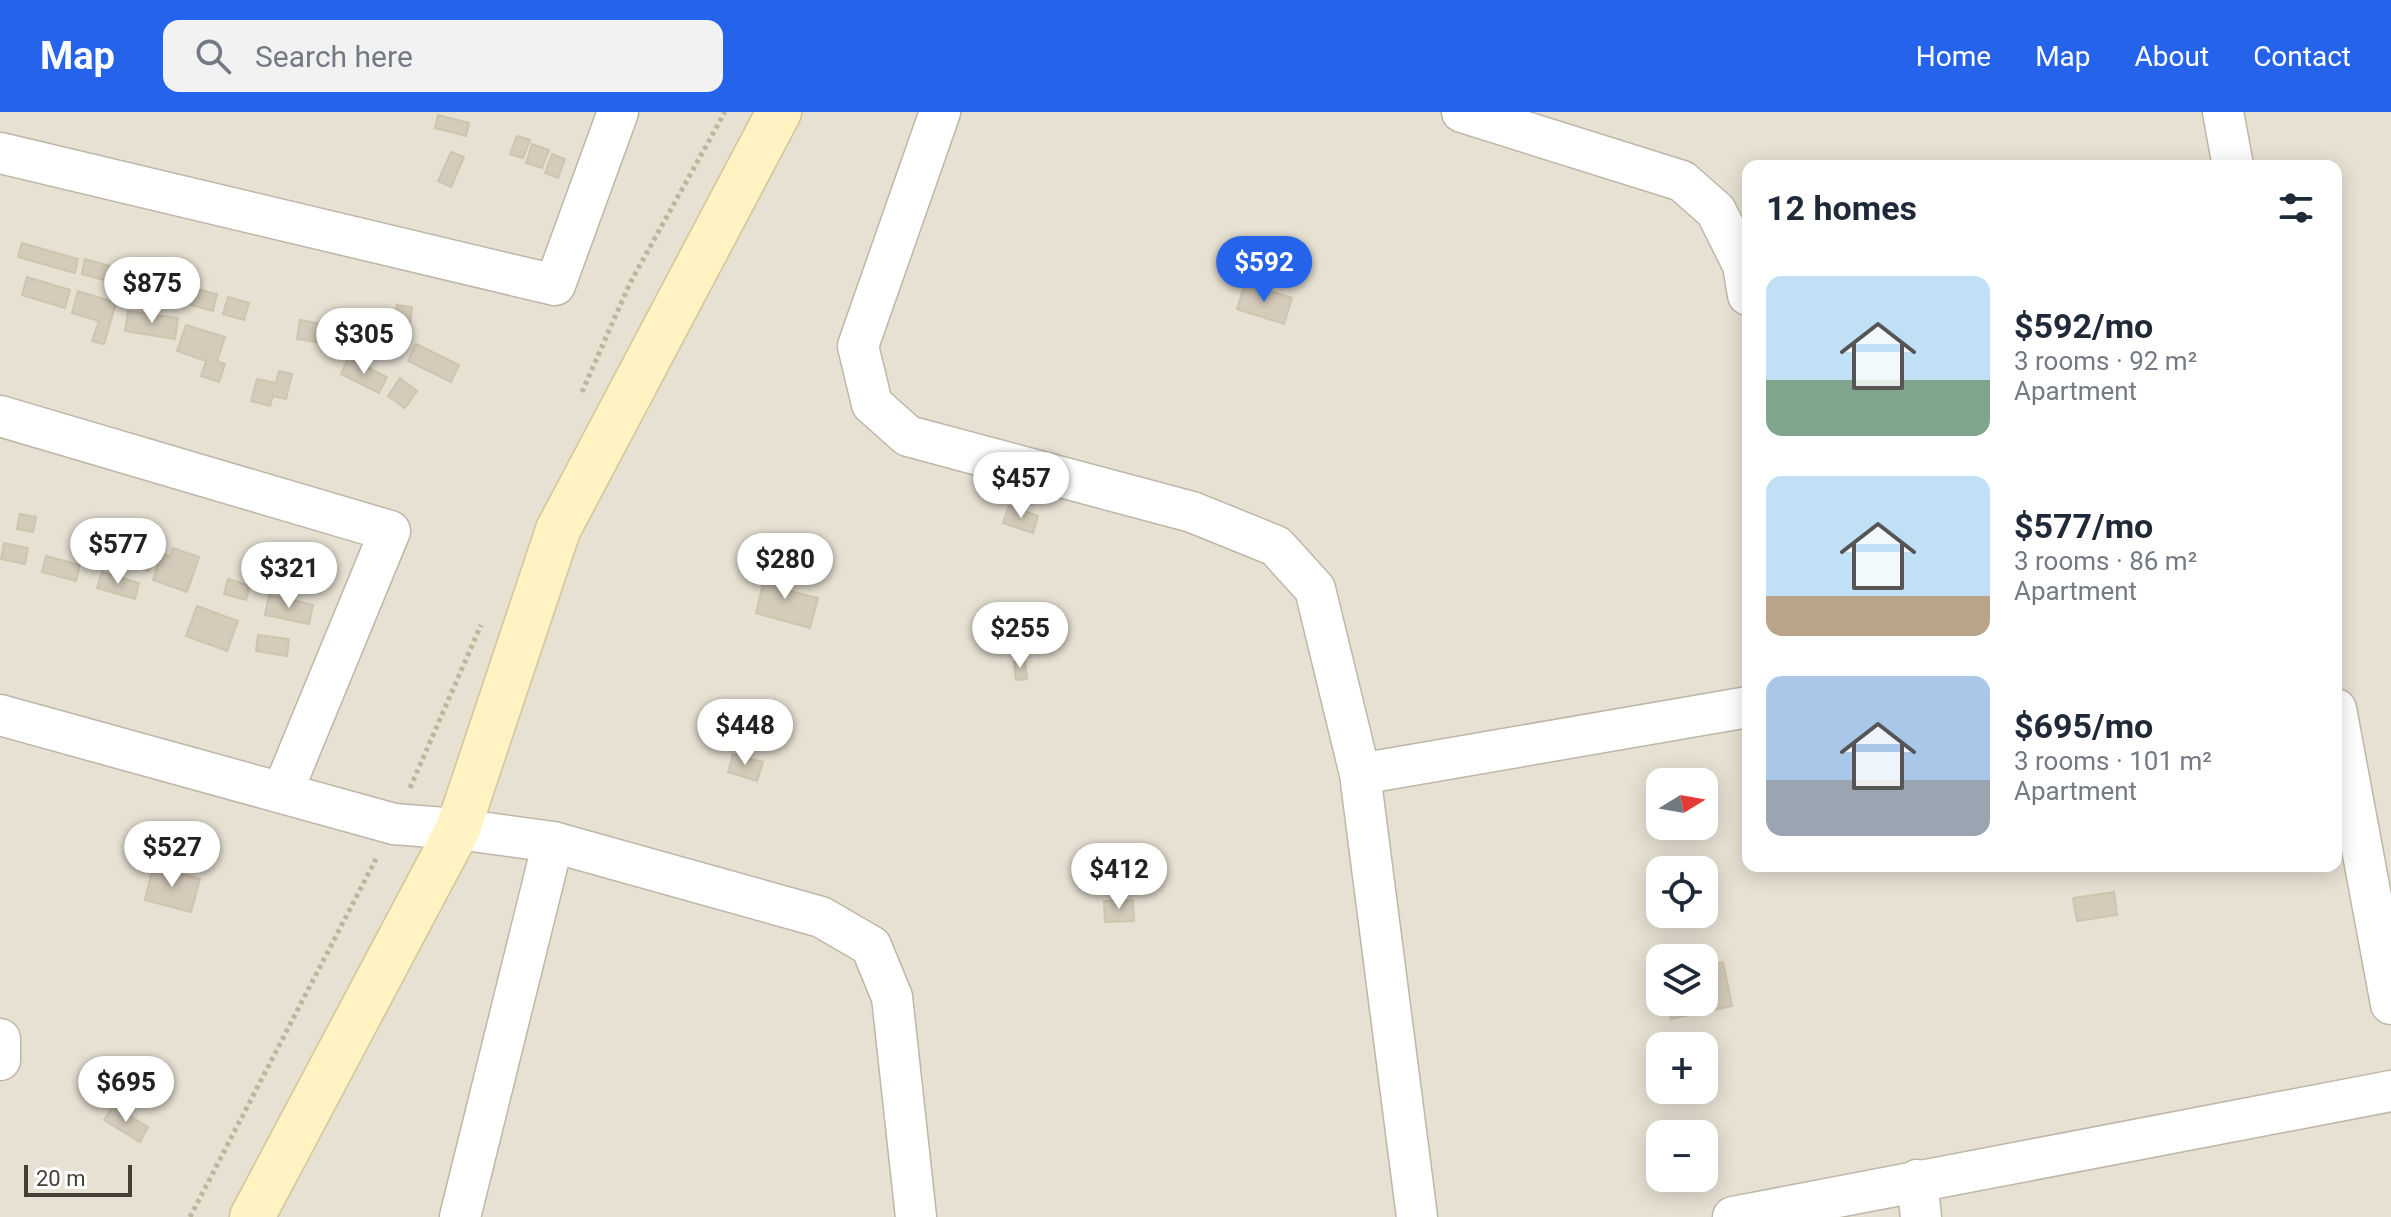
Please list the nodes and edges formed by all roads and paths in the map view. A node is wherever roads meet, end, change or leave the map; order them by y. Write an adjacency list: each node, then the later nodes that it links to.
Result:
1 (618, 112): 7 (street)
2 (725, 112): 10 (path)
3 (779, 112): 19 (street)
4 (940, 112): 16 (street)
5 (1462, 112): 9 (street)
6 (2223, 112): 8 (street)
7 (2, 159)
8 (2232, 160)
9 (1742, 263)
10 (579, 400)
11 (0, 416): 17 (street)
12 (483, 619): 18 (path)
13 (1742, 708): 16 (street)
14 (0, 715): 17 (street)
15 (2342, 741): 21 (street)
16 (1360, 774): 30 (street)
17 (282, 793): 18 (street)
18 (394, 824): 19 (street); 26 (path)
19 (458, 829): 20 (street); 27 (street)
20 (553, 842): 28 (street); 29 (street)
21 (2391, 1004)
22 (0, 1039): 23 (street)
23 (0, 1060)
24 (2391, 1091): 25 (street)
25 (1919, 1199): 31 (street)
26 (190, 1217)
27 (252, 1217)
28 (460, 1217)
29 (916, 1217)
30 (1417, 1217)
31 (1733, 1217)

